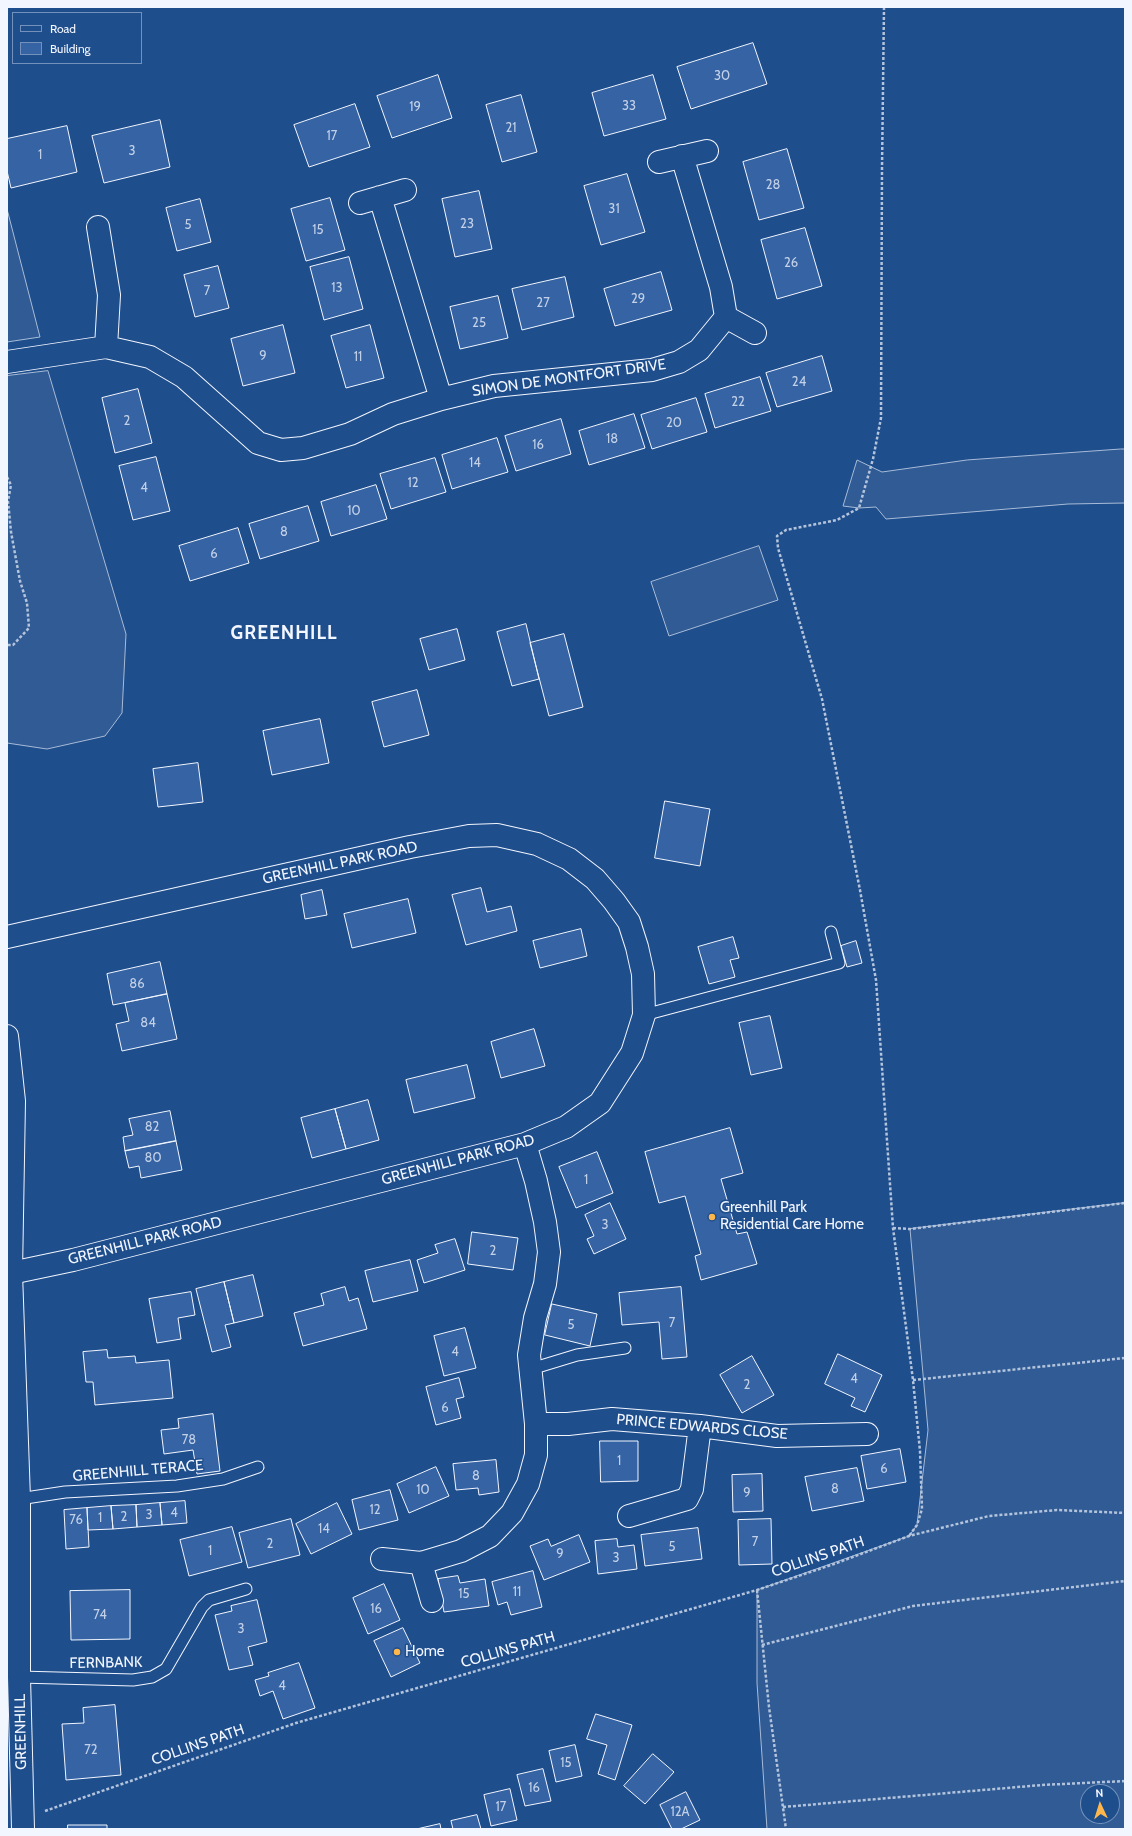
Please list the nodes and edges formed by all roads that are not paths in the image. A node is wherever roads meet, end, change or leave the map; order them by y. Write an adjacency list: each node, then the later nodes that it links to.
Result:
1 (707, 150): 2 (street)
2 (682, 156): 3 (street); 6 (street)
3 (659, 162)
4 (405, 190): 10 (street)
5 (98, 227): 8 (street)
6 (726, 316): 7 (street); 10 (street, SIMON DE MONTFORT DRIVE)
7 (755, 333)
8 (106, 347): 9 (street, SIMON DE MONTFORT DRIVE); 10 (street, SIMON DE MONTFORT DRIVE)
9 (7, 362)
10 (441, 399)
11 (831, 932): 13 (lane)
12 (7, 937): 13 (street, GREENHILL PARK ROAD)
13 (644, 1015): 15 (street, GREENHILL PARK ROAD)
14 (7, 1036): 16 (street, GREENHILL)
15 (525, 1144): 16 (street, GREENHILL PARK ROAD); 18 (street)
16 (11, 1273): 23 (street, GREENHILL)
17 (625, 1348): 18 (lane)
18 (531, 1369): 19 (street)
19 (536, 1424): 20 (street, PRINCE EDWARDS CLOSE); 26 (street)
20 (700, 1426): 21 (street, PRINCE EDWARDS CLOSE); 24 (street)
21 (868, 1434)
22 (258, 1467): 23 (lane, GREENHILL TERACE)
23 (19, 1499): 29 (street, GREENHILL)
24 (629, 1516)
25 (382, 1559): 26 (street)
26 (421, 1563): 28 (street)
27 (246, 1589): 29 (lane, FERNBANK)
28 (432, 1601)
29 (19, 1677): 30 (street, GREENHILL)
30 (23, 1824)

